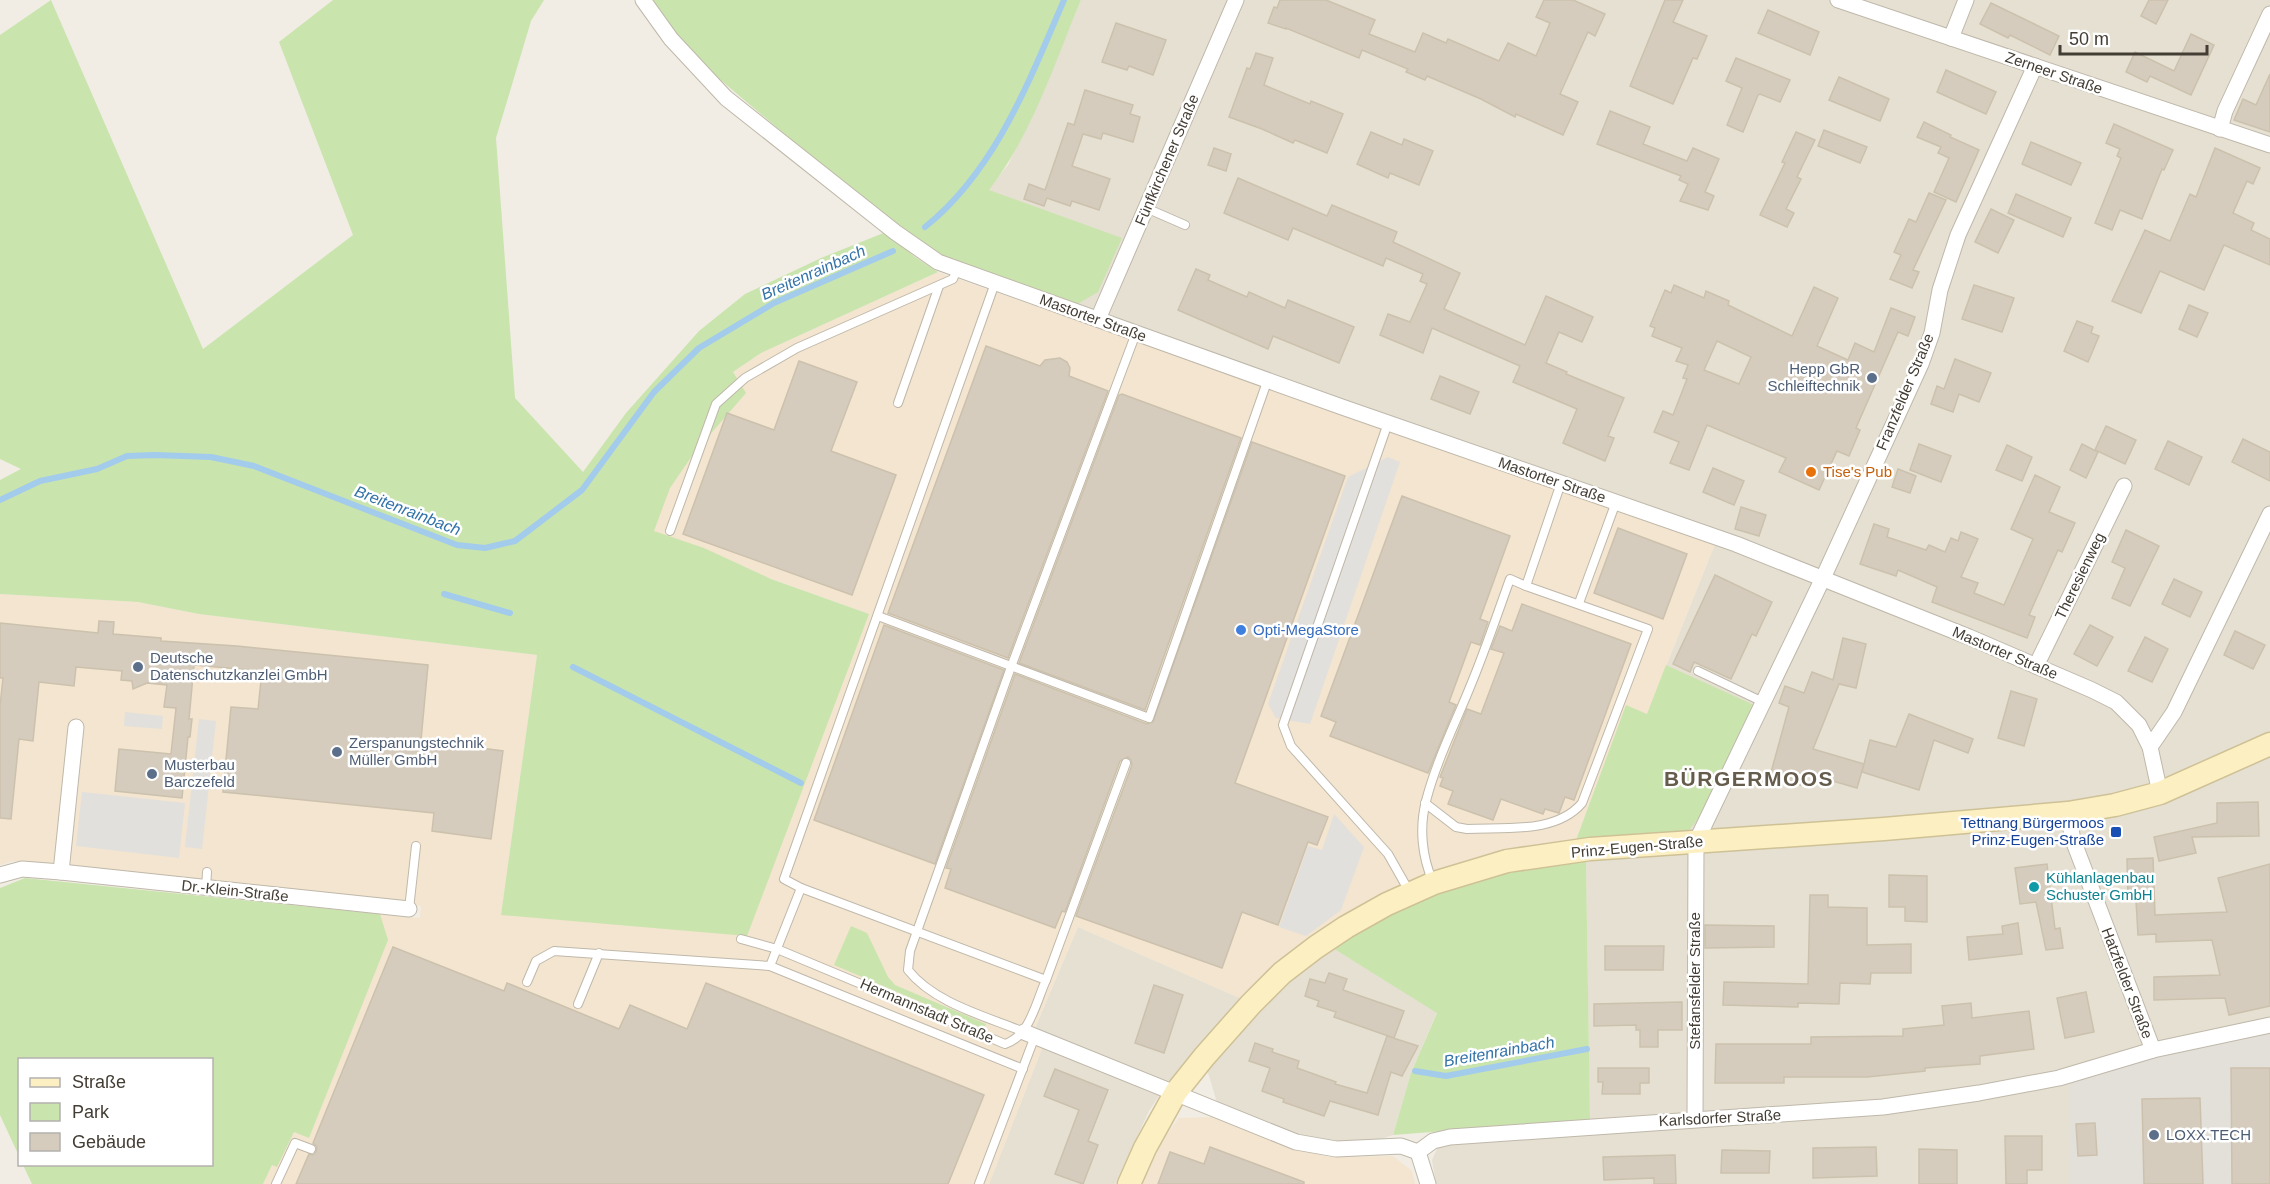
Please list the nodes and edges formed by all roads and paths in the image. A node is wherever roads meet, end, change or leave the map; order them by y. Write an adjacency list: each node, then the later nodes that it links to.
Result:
1 (643, 0): 12 (street, Mastorter Straße)
2 (1236, 0): 10 (street, Fünfkirchener Straße)
3 (1838, 0): 6 (street, Zerneer Straße)
4 (1966, 0): 6 (street)
5 (2270, 14): 8 (street)
6 (1951, 38): 7 (street, Zerneer Straße)
7 (2035, 66): 8 (street, Zerneer Straße); 25 (street, Franzfelder Straße)
8 (2220, 129): 9 (street, Zerneer Straße)
9 (2270, 145)
10 (1146, 208): 11 (lane); 15 (street, Fünfkirchener Straße)
11 (1185, 225)
12 (957, 269): 13 (street, Mastorter Straße); 14 (lane)
13 (995, 283): 15 (street, Mastorter Straße); 28 (lane)
14 (939, 285): 18 (lane); 24 (lane)
15 (1098, 319): 16 (street, Mastorter Straße)
16 (1136, 333): 17 (street, Mastorter Straße); 30 (lane)
17 (1268, 380): 19 (street, Mastorter Straße); 30 (lane)
18 (898, 402)
19 (1388, 423): 20 (street, Mastorter Straße); 48 (lane)
20 (1561, 483): 22 (street, Mastorter Straße); 26 (lane)
21 (2124, 486): 29 (street, Theresienweg)
22 (1616, 502): 25 (street, Mastorter Straße); 27 (lane)
23 (2270, 513): 35 (street)
24 (670, 531)
25 (1823, 578): 29 (street, Mastorter Straße); 32 (street, Franzfelder Straße)
26 (1526, 586): 27 (lane); 38 (lane)
27 (1579, 603): 38 (lane)
28 (878, 616): 30 (lane); 47 (lane)
29 (2036, 666): 35 (street, Mastorter Straße)
30 (1011, 667): 50 (lane)
31 (1698, 670): 32 (lane)
32 (1763, 702): 40 (street, Franzfelder Straße)
33 (76, 727): 42 (street)
34 (2270, 744): 37 (street, Prinz-Eugen-Straße)
35 (2150, 747): 37 (street, Mastorter Straße)
36 (1126, 763): 55 (lane)
37 (2160, 793): 39 (street, Prinz-Eugen-Straße)
38 (1425, 803): 45 (lane)
39 (2068, 813): 40 (street, Prinz-Eugen-Straße); 60 (street, Hatzfelder Straße)
40 (1696, 842): 45 (street, Prinz-Eugen-Straße); 63 (street, Stefansfelder Straße)
41 (416, 846): 49 (lane)
42 (61, 872): 44 (street, Dr.-Klein-Straße); 46 (street, Dr.-Klein-Straße)
43 (207, 872): 46 (lane)
44 (0, 875)
45 (1434, 883): 48 (street, Prinz-Eugen-Straße)
46 (206, 888): 49 (street, Dr.-Klein-Straße)
47 (801, 888): 50 (lane); 52 (lane)
48 (1410, 893): 62 (street, Prinz-Eugen-Straße)
49 (409, 909)
50 (918, 931): 55 (lane); 59 (lane)
51 (741, 939): 52 (lane, Hermannstadt Straße)
52 (777, 949): 54 (lane); 59 (lane, Hermannstadt Straße)
53 (598, 954): 54 (lane); 56 (lane); 57 (lane)
54 (770, 966): 61 (lane)
55 (1046, 980): 59 (lane)
56 (527, 982)
57 (578, 1004)
58 (2270, 1025): 60 (street, Karlsdorfer Straße)
59 (1029, 1034): 61 (lane); 62 (street)
60 (2153, 1050): 63 (street, Karlsdorfer Straße)
61 (1023, 1069): 67 (lane)
62 (1176, 1092): 65 (street); 68 (street, Prinz-Eugen-Straße)
63 (1695, 1119): 65 (street, Karlsdorfer Straße)
64 (311, 1149): 66 (lane)
65 (1418, 1152): 69 (street)
66 (276, 1184)
67 (979, 1184)
68 (1129, 1184)
69 (1428, 1184)

